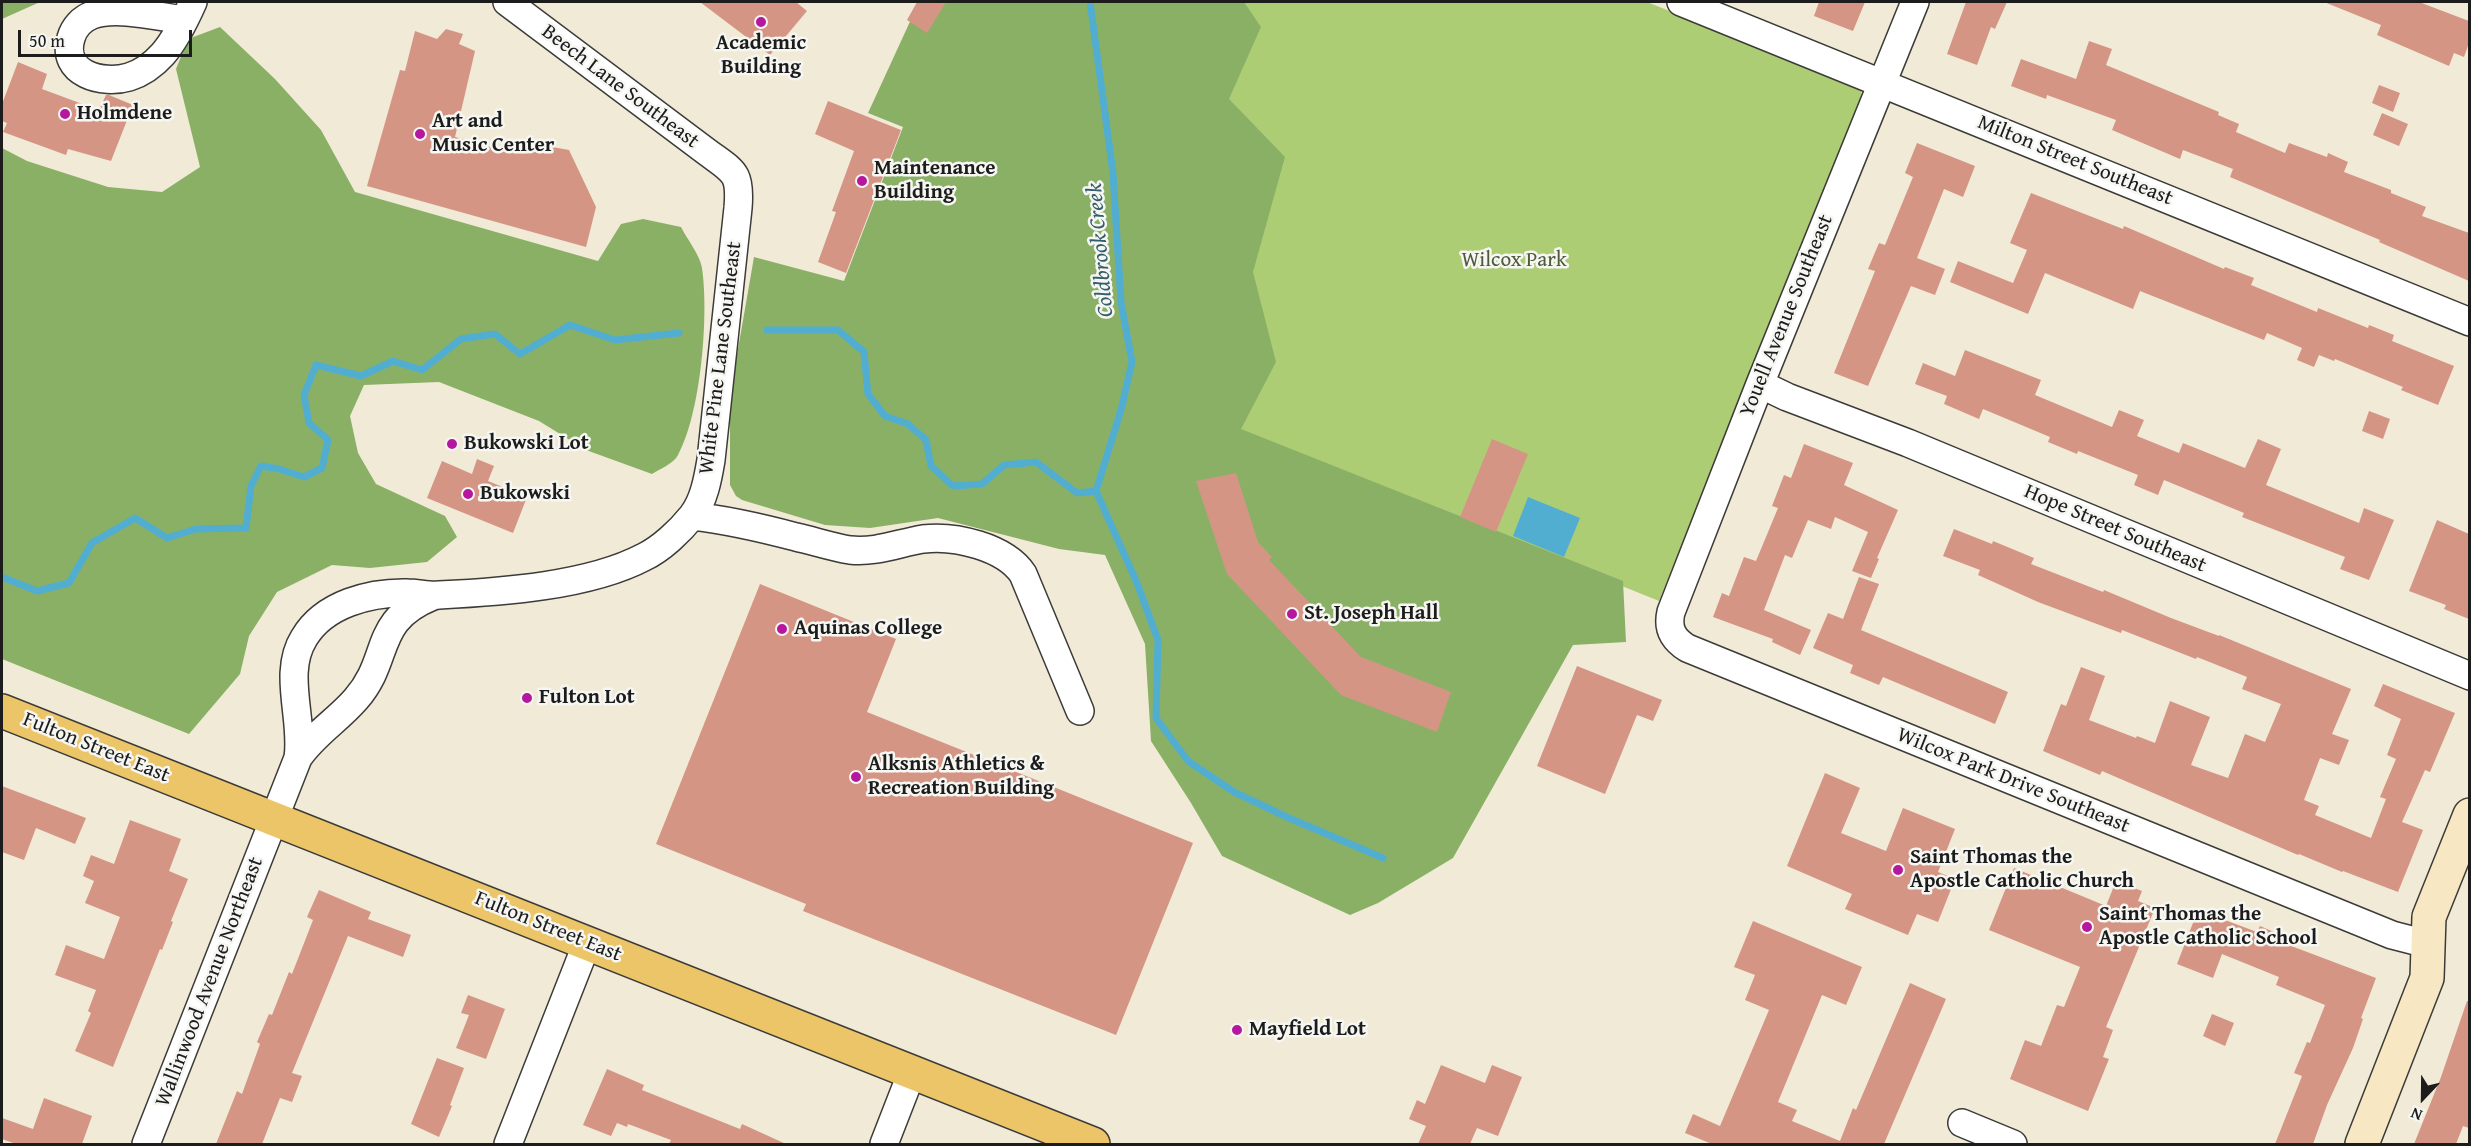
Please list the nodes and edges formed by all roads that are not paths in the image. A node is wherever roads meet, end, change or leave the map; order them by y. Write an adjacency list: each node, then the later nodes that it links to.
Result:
1 (507, 2): 5 (street, Beech Lane Southeast)
2 (1681, 2): 4 (street, Milton Street Southeast)
3 (1915, 2): 4 (street, Youell Avenue Southeast)
4 (1883, 82): 6 (street, Milton Street Southeast); 7 (street, Youell Avenue Southeast)
5 (734, 172): 8 (street, White Pine Lane Southeast)
6 (2469, 322)
7 (1760, 384): 10 (street, Youell Avenue Southeast); 11 (street, Hope Street Southeast)
8 (692, 516): 9 (street, White Pine Lane Southeast); 13 (street)
9 (433, 596): 14 (street, White Pine Lane Southeast); 14 (street, White Pine Lane Southeast)
10 (1672, 633): 18 (street, Wilcox Park Drive Southeast)
11 (2469, 676)
12 (2, 711): 16 (main road, Fulton Street East)
13 (1080, 711)
14 (298, 758): 16 (street, White Pine Lane Southeast)
15 (2469, 815): 18 (street)
16 (273, 819): 17 (main road, Fulton Street East); 21 (street, Wallinwood Avenue Northeast)
17 (587, 943): 19 (main road, Fulton Street East); 22 (street)
18 (2427, 944): 26 (street)
19 (912, 1072): 23 (street); 24 (main road, Fulton Street East)
20 (1962, 1123): 25 (street)
21 (146, 1144)
22 (508, 1144)
23 (884, 1144)
24 (1093, 1144)
25 (2013, 1144)
26 (2362, 1144)

